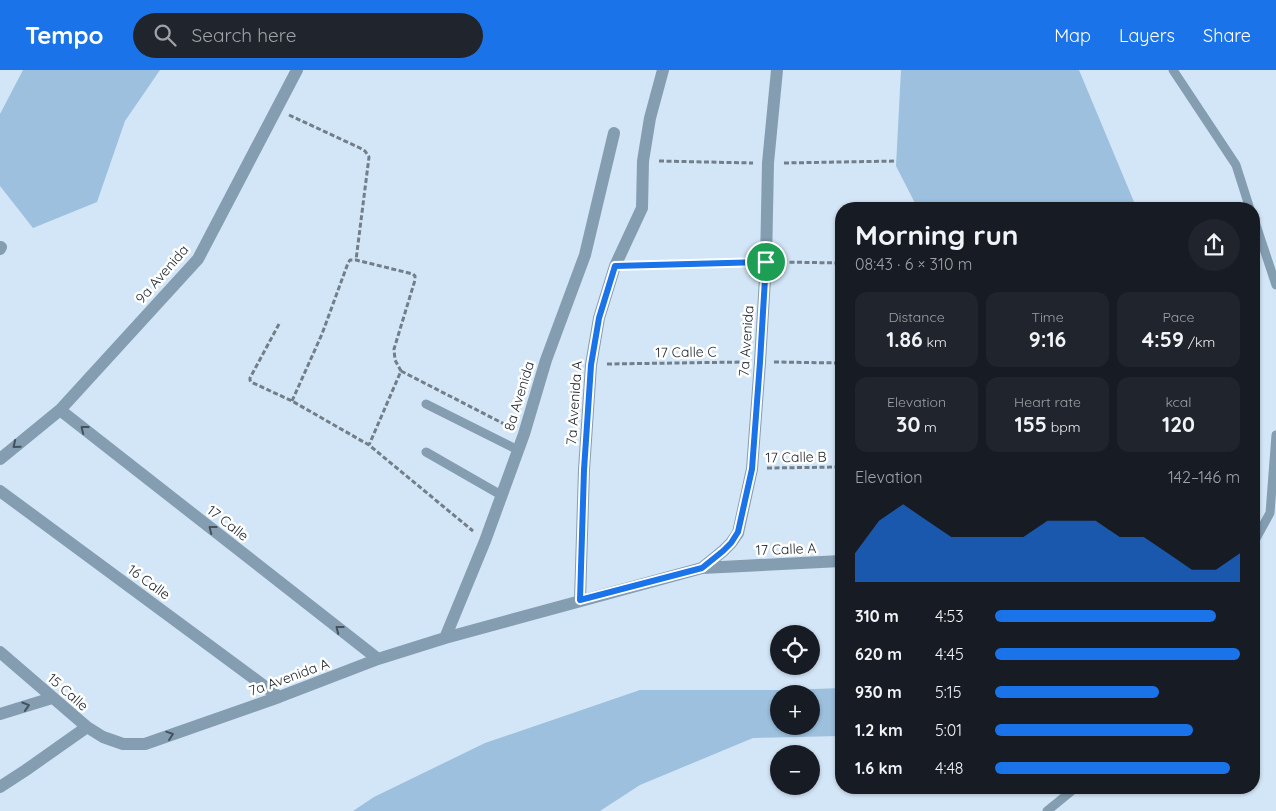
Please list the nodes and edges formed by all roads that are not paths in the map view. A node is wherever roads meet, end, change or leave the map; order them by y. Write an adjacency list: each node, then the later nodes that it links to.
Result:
1 (297, 70): 10 (street, 9a Avenida)
2 (663, 70): 20 (street, 7a Avenida A)
3 (777, 70): 19 (street, 7a Avenida)
4 (1173, 70): 6 (lane)
5 (614, 133): 12 (street, 8a Avenida)
6 (1248, 202)
7 (1260, 237): 8 (lane)
8 (1276, 285)
9 (426, 404): 12 (lane)
10 (60, 410): 14 (street, 9a Avenida, one-way to 14); 23 (street, 17 Calle, one-way to 10)
11 (1276, 435): 17 (lane)
12 (518, 450): 16 (street, 8a Avenida)
13 (426, 452): 16 (lane)
14 (0, 459)
15 (0, 491): 24 (street, 16 Calle)
16 (501, 495): 21 (street, 8a Avenida)
17 (1260, 531)
18 (835, 562): 19 (street, 17 Calle A)
19 (702, 568): 20 (street, 7a Avenida A)
20 (580, 600): 21 (street, 7a Avenida A)
21 (445, 638): 23 (street, 7a Avenida A)
22 (0, 652): 25 (street, 15 Calle)
23 (378, 660): 24 (street, 7a Avenida A)
24 (280, 697): 28 (street, 7a Avenida A, one-way to 24)
25 (52, 698): 26 (street, one-way to 25); 27 (street, 15 Calle)
26 (0, 714)
27 (87, 728): 28 (street, 15 Calle); 29 (street)
28 (123, 744)
29 (0, 787)
30 (1068, 794): 31 (lane)
31 (1048, 811)

